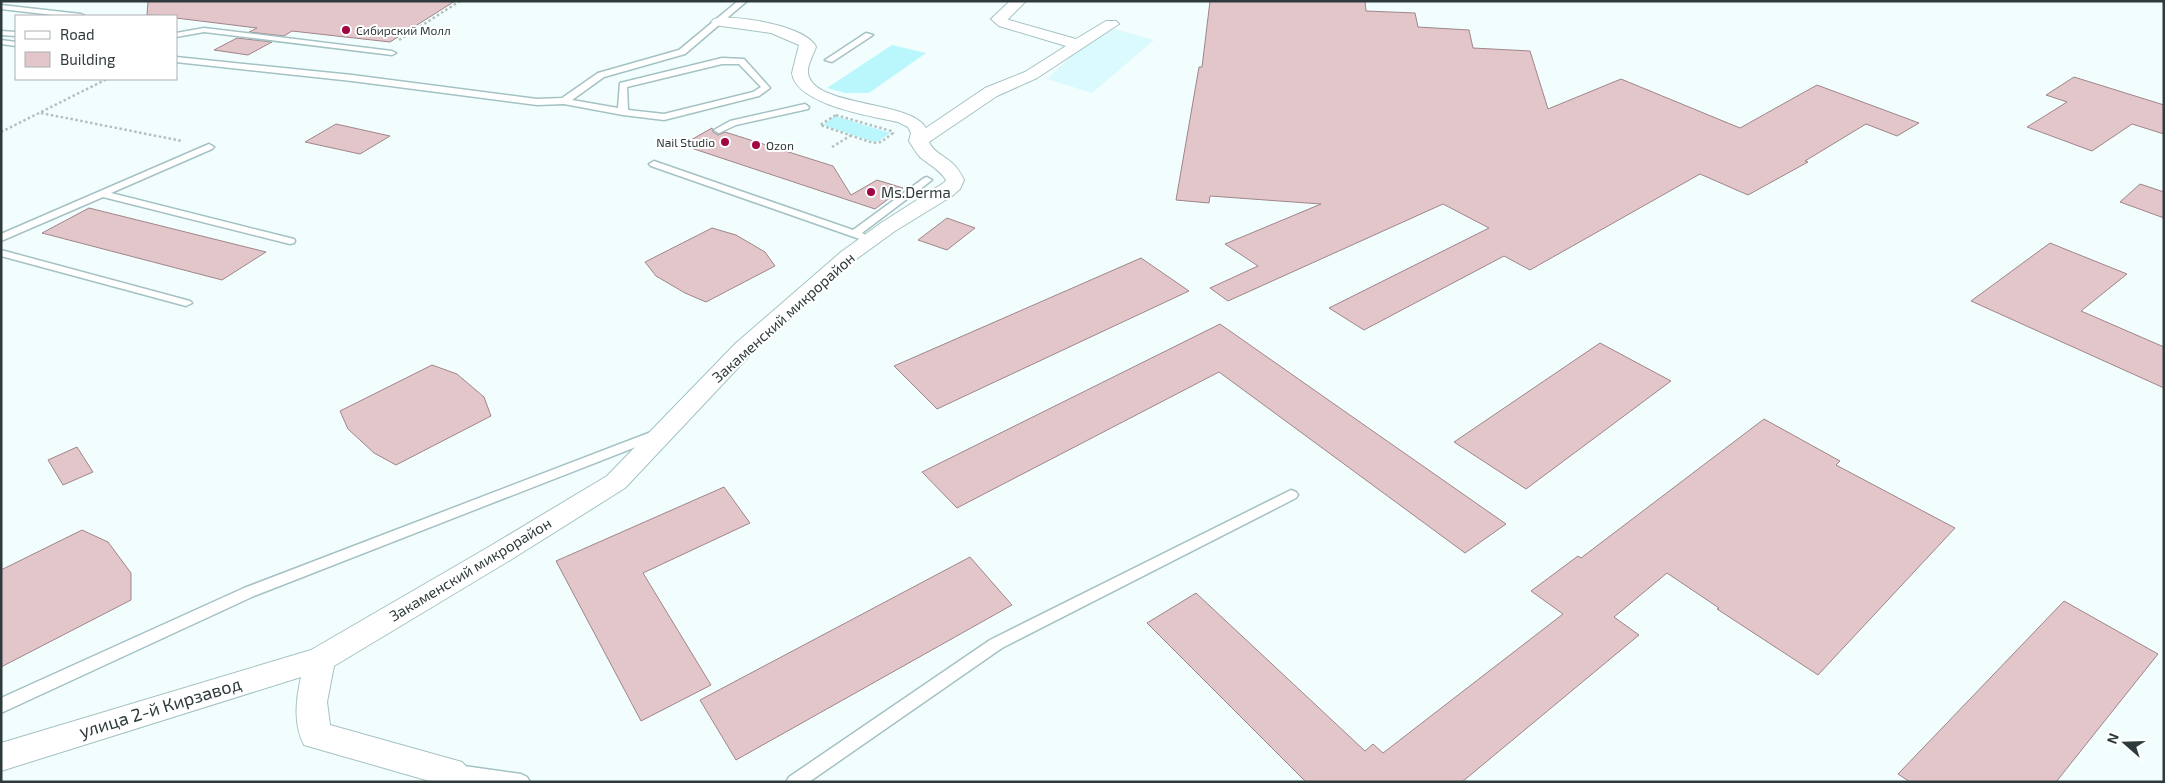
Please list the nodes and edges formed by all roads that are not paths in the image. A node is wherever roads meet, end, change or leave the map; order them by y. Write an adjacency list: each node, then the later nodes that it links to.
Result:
1 (743, 1): 5 (lane)
2 (1019, 1): 15 (street)
3 (1, 7): 4 (lane)
4 (72, 15)
5 (719, 22): 19 (lane); 23 (street, Закаменский микрорайон)
6 (1111, 24): 15 (street)
7 (178, 27): 8 (lane)
8 (204, 30): 11 (lane); 16 (lane)
9 (1, 33): 10 (lane)
10 (15, 34)
11 (178, 35)
12 (869, 35): 18 (lane)
13 (1, 42): 14 (lane)
14 (15, 44)
15 (1076, 44): 23 (street)
16 (392, 53)
17 (178, 59): 19 (lane)
18 (829, 60)
19 (564, 101): 21 (lane)
20 (805, 107): 22 (lane)
21 (623, 112): 21 (lane)
22 (719, 130)
23 (918, 141): 28 (street, Закаменский микрорайон)
24 (209, 147): 27 (lane)
25 (654, 164): 28 (lane)
26 (926, 180): 28 (lane)
27 (102, 194): 29 (lane); 30 (lane)
28 (863, 237): 33 (street, Закаменский микрорайон)
29 (1, 238)
30 (290, 240)
31 (1, 253): 32 (lane)
32 (186, 303)
33 (664, 431): 35 (street, Закаменский микрорайон); 36 (lane)
34 (1291, 495): 40 (lane)
35 (320, 659): 37 (street, улица 2-й Кирзавод); 38 (street)
36 (1, 706)
37 (1, 757)
38 (454, 777): 39 (lane)
39 (521, 782)
40 (794, 782)

